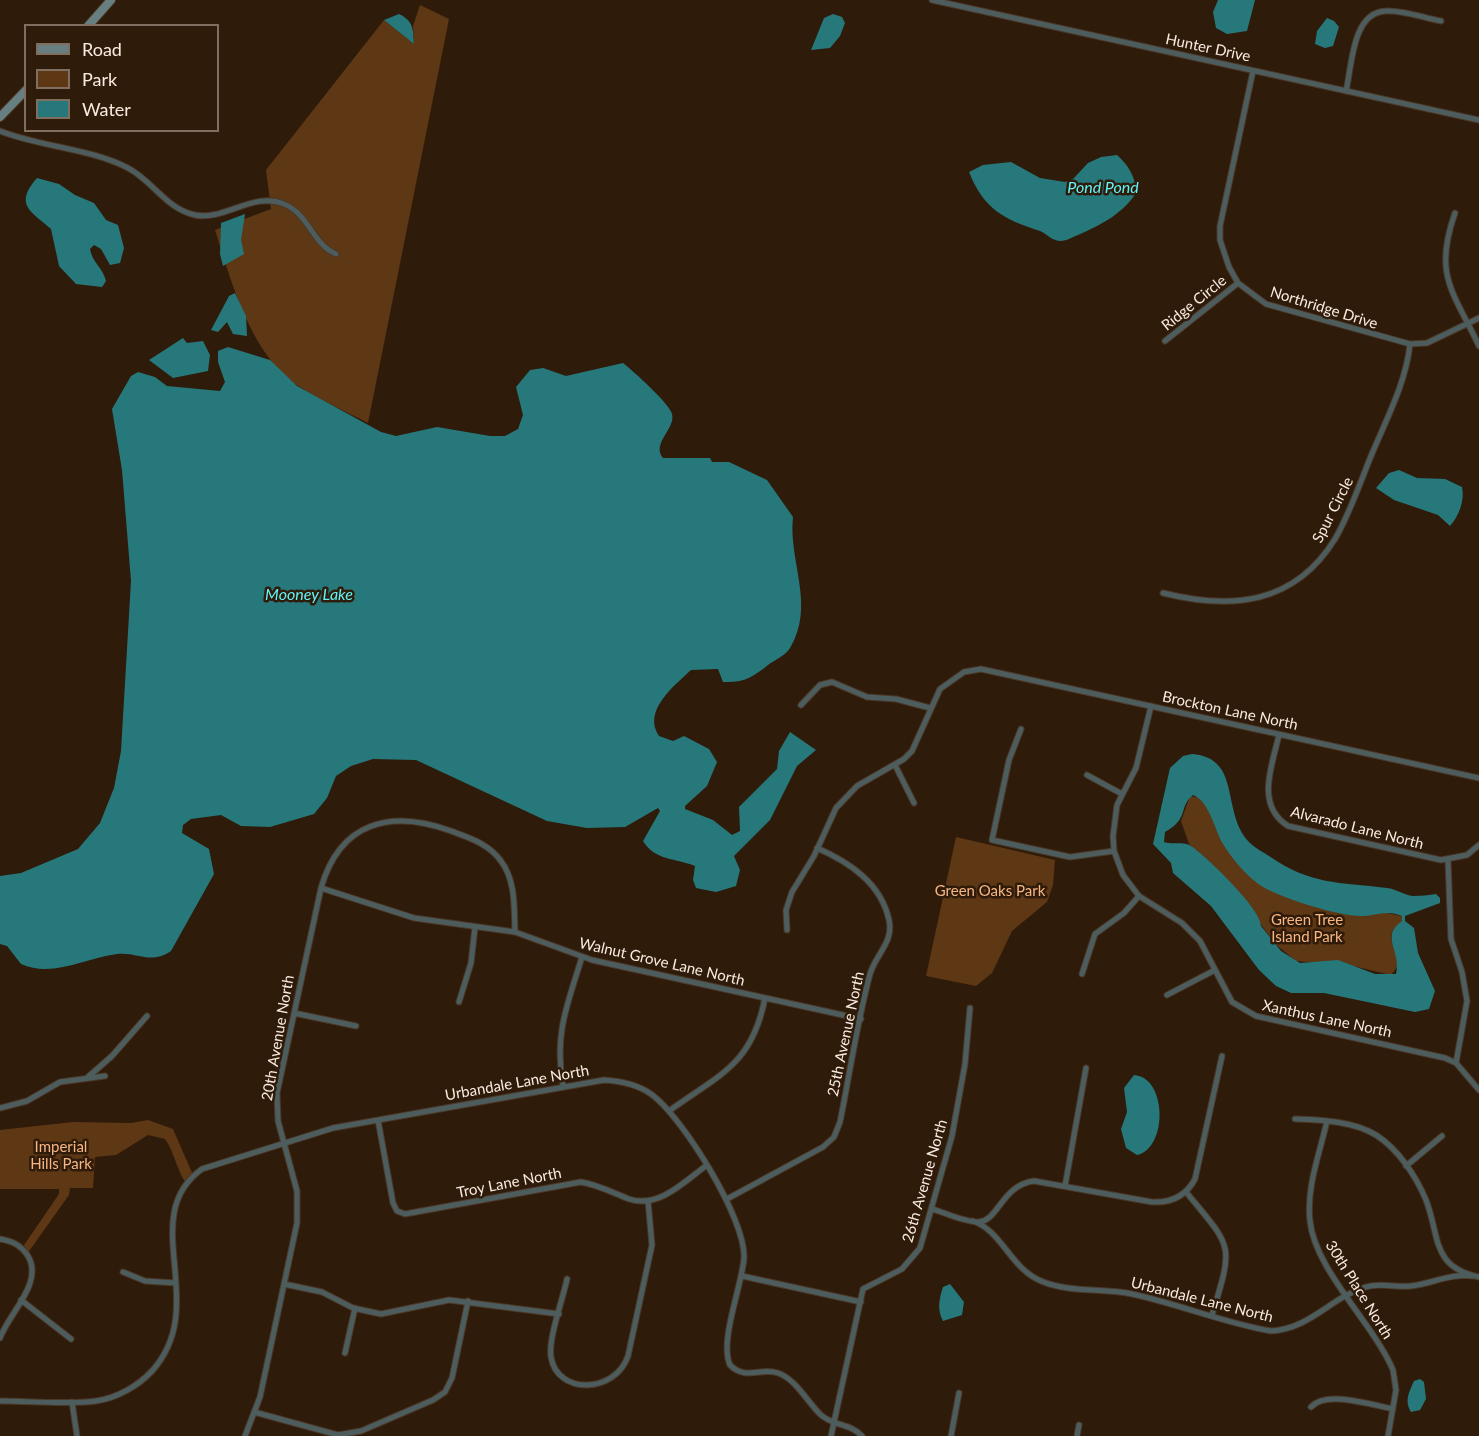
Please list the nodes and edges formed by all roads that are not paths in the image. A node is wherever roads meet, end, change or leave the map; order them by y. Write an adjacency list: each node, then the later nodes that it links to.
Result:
1 (111, 0): 4 (main road)
2 (932, 0): 5 (street, Hunter Drive)
3 (1441, 21): 6 (street)
4 (90, 24)
5 (1253, 70): 6 (street, Hunter Drive); 13 (street, Northridge Drive)
6 (1346, 91): 9 (street, Hunter Drive)
7 (24, 92): 8 (main road)
8 (0, 117)
9 (1479, 120)
10 (0, 131): 12 (street)
11 (1455, 213): 15 (street)
12 (336, 254)
13 (1238, 283): 16 (street, Ridge Circle); 17 (street, Northridge Drive)
14 (1479, 318): 15 (street, Northridge Drive)
15 (1468, 323): 17 (street, Northridge Drive); 18 (street)
16 (1165, 341)
17 (1410, 344): 19 (street, Spur Circle)
18 (1479, 345)
19 (1163, 593)
20 (801, 705): 22 (street)
21 (1150, 706): 22 (street, Brockton Lane North); 24 (street, Brockton Lane North); 28 (street)
22 (930, 708): 25 (street)
23 (1021, 729): 32 (street)
24 (1279, 735): 27 (street, Brockton Lane North); 33 (street, Alvarado Lane North)
25 (895, 765): 29 (street); 31 (street)
26 (1087, 775): 28 (street)
27 (1479, 778)
28 (1122, 794): 32 (street)
29 (914, 803)
30 (1479, 845): 33 (street)
31 (817, 848): 37 (street); 48 (street, 25th Avenue North)
32 (1114, 851): 35 (street, Xanthus Lane North)
33 (1448, 861): 51 (street)
34 (321, 888): 36 (street, Walnut Grove Lane North); 38 (street); 46 (street, 20th Avenue North)
35 (1140, 896): 40 (street, Xanthus Lane North); 41 (street)
36 (475, 927): 38 (street, Walnut Grove Lane North); 44 (street)
37 (788, 930)
38 (515, 932): 39 (street, Walnut Grove Lane North)
39 (582, 957): 43 (street, Walnut Grove Lane North); 55 (street)
40 (1215, 970): 42 (street); 51 (street, Xanthus Lane North)
41 (1082, 974)
42 (1167, 995)
43 (765, 998): 48 (street, Walnut Grove Lane North); 58 (street)
44 (459, 1002)
45 (969, 1008): 70 (street, 26th Avenue North)
46 (294, 1013): 49 (street); 63 (street, 20th Avenue North)
47 (147, 1016): 54 (street)
48 (861, 1019): 68 (street, 25th Avenue North)
49 (356, 1026)
50 (1222, 1056): 67 (street)
51 (1456, 1063): 56 (street)
52 (1086, 1068): 66 (street)
53 (105, 1076): 54 (street)
54 (87, 1078): 57 (street)
55 (563, 1086): 58 (street, Urbandale Lane North); 60 (street, Urbandale Lane North)
56 (1479, 1090)
57 (0, 1108)
58 (669, 1111): 64 (street, Urbandale Lane North)
59 (1295, 1119): 61 (street)
60 (378, 1120): 63 (street, Urbandale Lane North); 69 (street, Troy Lane North)
61 (1327, 1121): 65 (street); 79 (street, 30th Place North)
62 (1442, 1136): 65 (street)
63 (285, 1142): 77 (street, Urbandale Lane North); 78 (street, 20th Avenue North)
64 (707, 1165): 68 (street, Urbandale Lane North); 69 (street)
65 (1406, 1166): 75 (street)
66 (1065, 1186): 67 (street); 71 (street)
67 (1186, 1192): 85 (street)
68 (728, 1199): 74 (street, Urbandale Lane North)
69 (648, 1201): 84 (street)
70 (932, 1209): 71 (street); 82 (street, 26th Avenue North)
71 (973, 1221): 85 (street, Urbandale Lane North)
72 (0, 1239): 80 (street)
73 (123, 1272): 77 (street)
74 (742, 1276): 82 (street); 95 (street, Urbandale Lane North)
75 (1477, 1276): 79 (street, Urbandale Lane North)
76 (567, 1279): 84 (street)
77 (176, 1283): 91 (street, Urbandale Lane North)
78 (284, 1284): 83 (street); 94 (street, 20th Avenue North)
79 (1348, 1296): 85 (street, Urbandale Lane North); 93 (street, 30th Place North)
80 (21, 1300): 86 (street); 87 (street)
81 (468, 1301): 83 (street); 84 (street); 94 (street)
82 (861, 1302): 95 (street, 26th Avenue North)
83 (355, 1308): 88 (street)
84 (559, 1314)
85 (1212, 1315)
86 (0, 1338)
87 (71, 1339)
88 (345, 1353)
89 (959, 1393): 101 (street)
90 (0, 1401): 91 (street, Urbandale Lane North)
91 (72, 1402): 97 (street)
92 (1311, 1407): 93 (street)
93 (1393, 1409): 103 (street, 30th Place North)
94 (254, 1412): 98 (street, 20th Avenue North)
95 (834, 1422): 99 (street, 26th Avenue North); 100 (street)
96 (1079, 1425): 102 (street)
97 (77, 1436)
98 (245, 1436)
99 (831, 1436)
100 (862, 1436)
101 (951, 1436)
102 (1077, 1436)
103 (1388, 1436)

